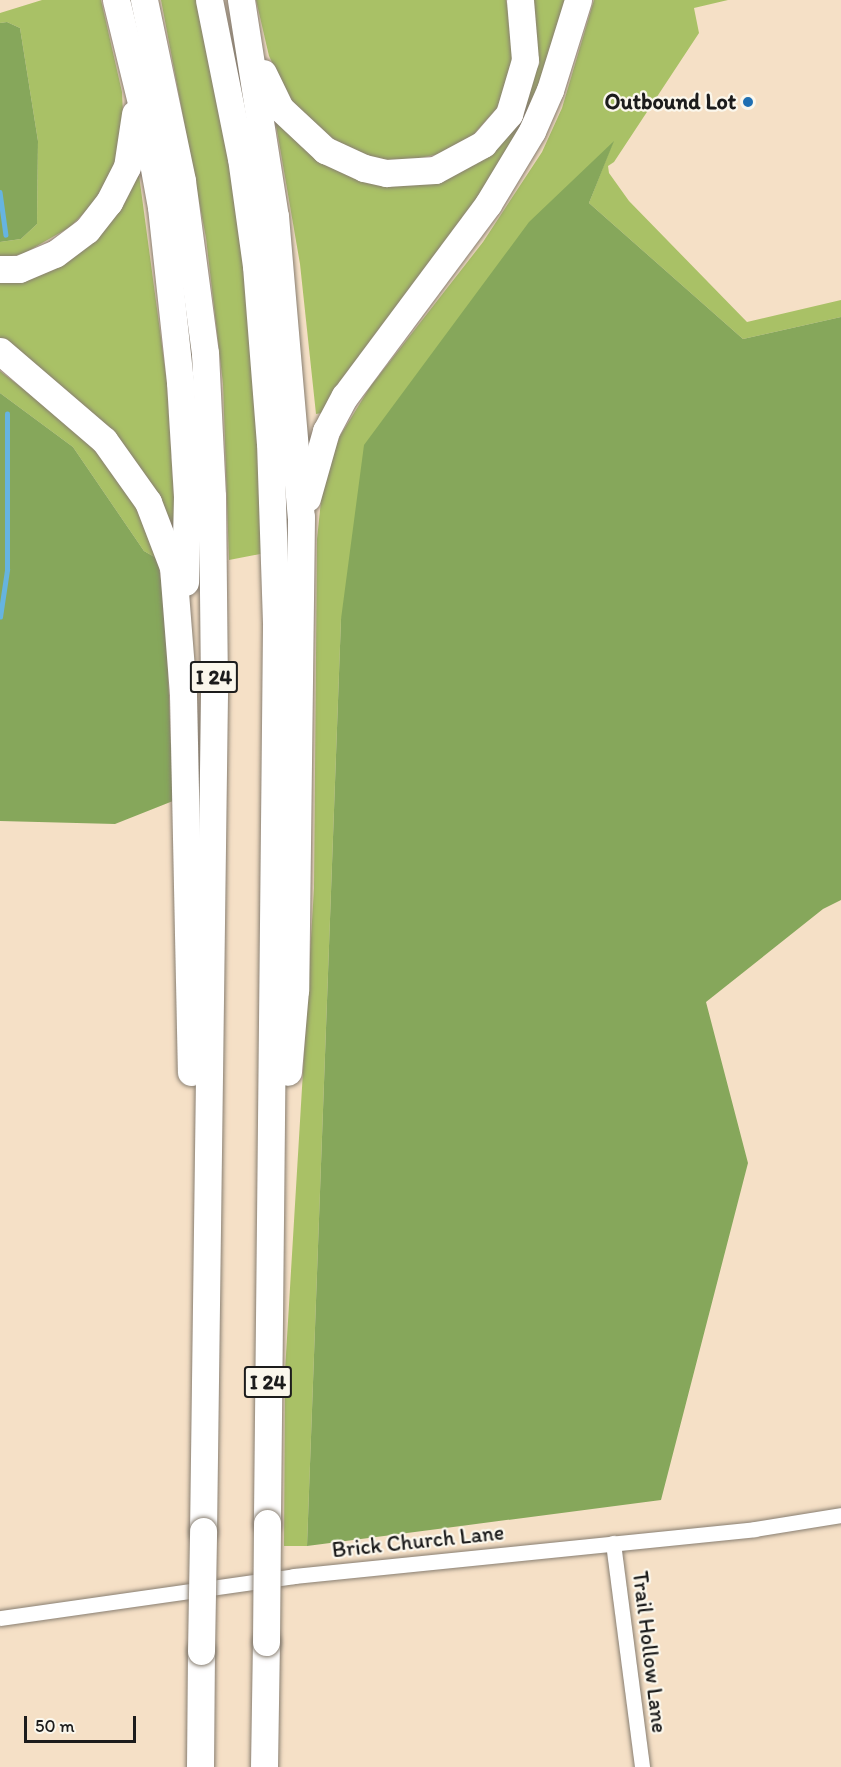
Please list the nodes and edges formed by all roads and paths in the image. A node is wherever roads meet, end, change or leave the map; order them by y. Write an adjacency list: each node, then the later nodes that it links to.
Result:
1 (241, 0): 7 (highway)
2 (520, 0): 7 (highway)
3 (578, 0): 11 (highway)
4 (210, 4): 13 (highway, I 24)
5 (145, 5): 14 (highway, I 24)
6 (118, 7): 8 (highway)
7 (250, 40): 11 (highway)
8 (133, 74): 9 (highway); 12 (highway)
9 (0, 269)
10 (0, 351): 12 (highway)
11 (301, 517): 13 (highway)
12 (183, 694): 14 (highway)
13 (269, 1288): 19 (highway, I 24, bridge)
14 (205, 1349): 18 (highway, I 24, bridge)
15 (841, 1515): 16 (street, Brick Church Lane)
16 (613, 1543): 17 (street, Brick Church Lane); 20 (street, Trail Hollow Lane)
17 (0, 1618)
18 (200, 1767)
19 (264, 1767)
20 (642, 1767)

